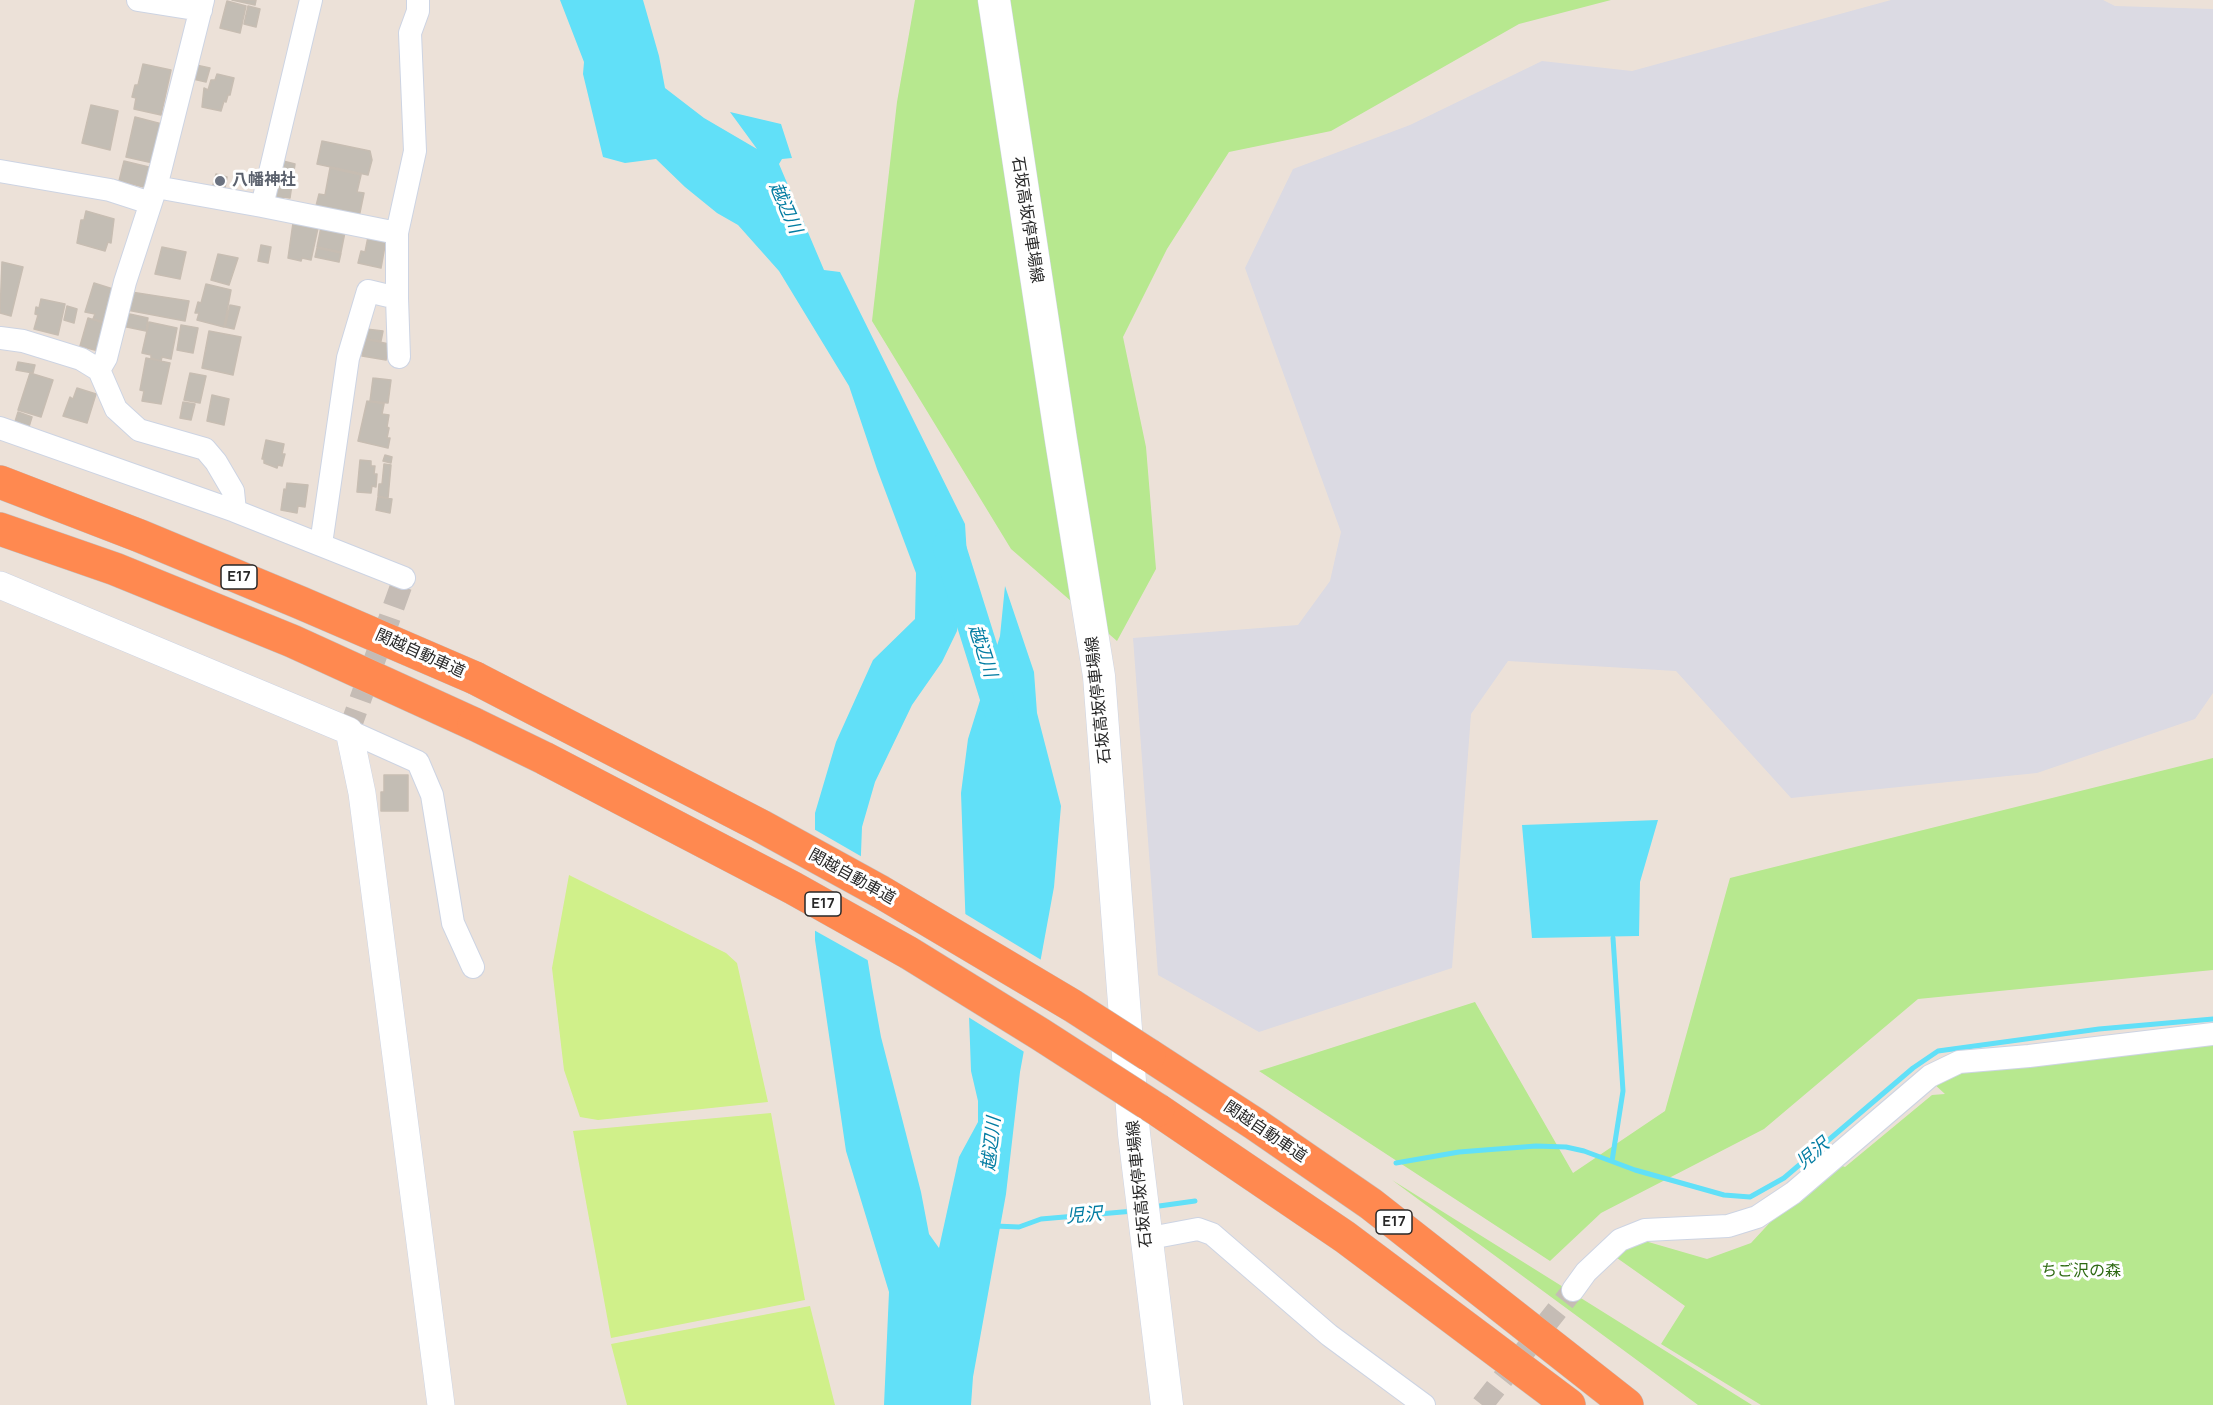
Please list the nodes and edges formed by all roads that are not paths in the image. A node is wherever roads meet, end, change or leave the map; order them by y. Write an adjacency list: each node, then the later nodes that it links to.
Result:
1 (138, 0): 5 (street)
2 (311, 0): 8 (street)
3 (418, 0): 9 (street)
4 (994, 0): 26 (main road, 石坂高坂停車場線)
5 (202, 5): 7 (street)
6 (0, 171): 7 (street)
7 (153, 195): 8 (street); 13 (street)
8 (262, 206): 9 (street)
9 (397, 233): 10 (street)
10 (397, 298): 12 (street); 18 (street)
11 (0, 338): 13 (street)
12 (399, 357)
13 (99, 370): 16 (street)
14 (0, 428): 16 (street)
15 (0, 482): 25 (highway, 関越自動車道 / E17, bridge)
16 (235, 511): 18 (street)
17 (0, 529): 24 (highway, E17, bridge)
18 (321, 544): 19 (street)
19 (404, 578)
20 (0, 585): 21 (street)
21 (349, 731): 22 (street); 28 (street)
22 (473, 966)
23 (2213, 1034): 27 (street)
24 (1195, 1134): 31 (highway); 32 (highway, E17)
25 (1371, 1204): 33 (highway, 関越自動車道 / E17); 34 (highway)
26 (1143, 1219): 29 (main road, 石坂高坂停車場線); 30 (street)
27 (1573, 1290)
28 (441, 1405)
29 (1167, 1405)
30 (1424, 1405)
31 (1533, 1405)
32 (1569, 1405)
33 (1627, 1405)
34 (1654, 1405)

